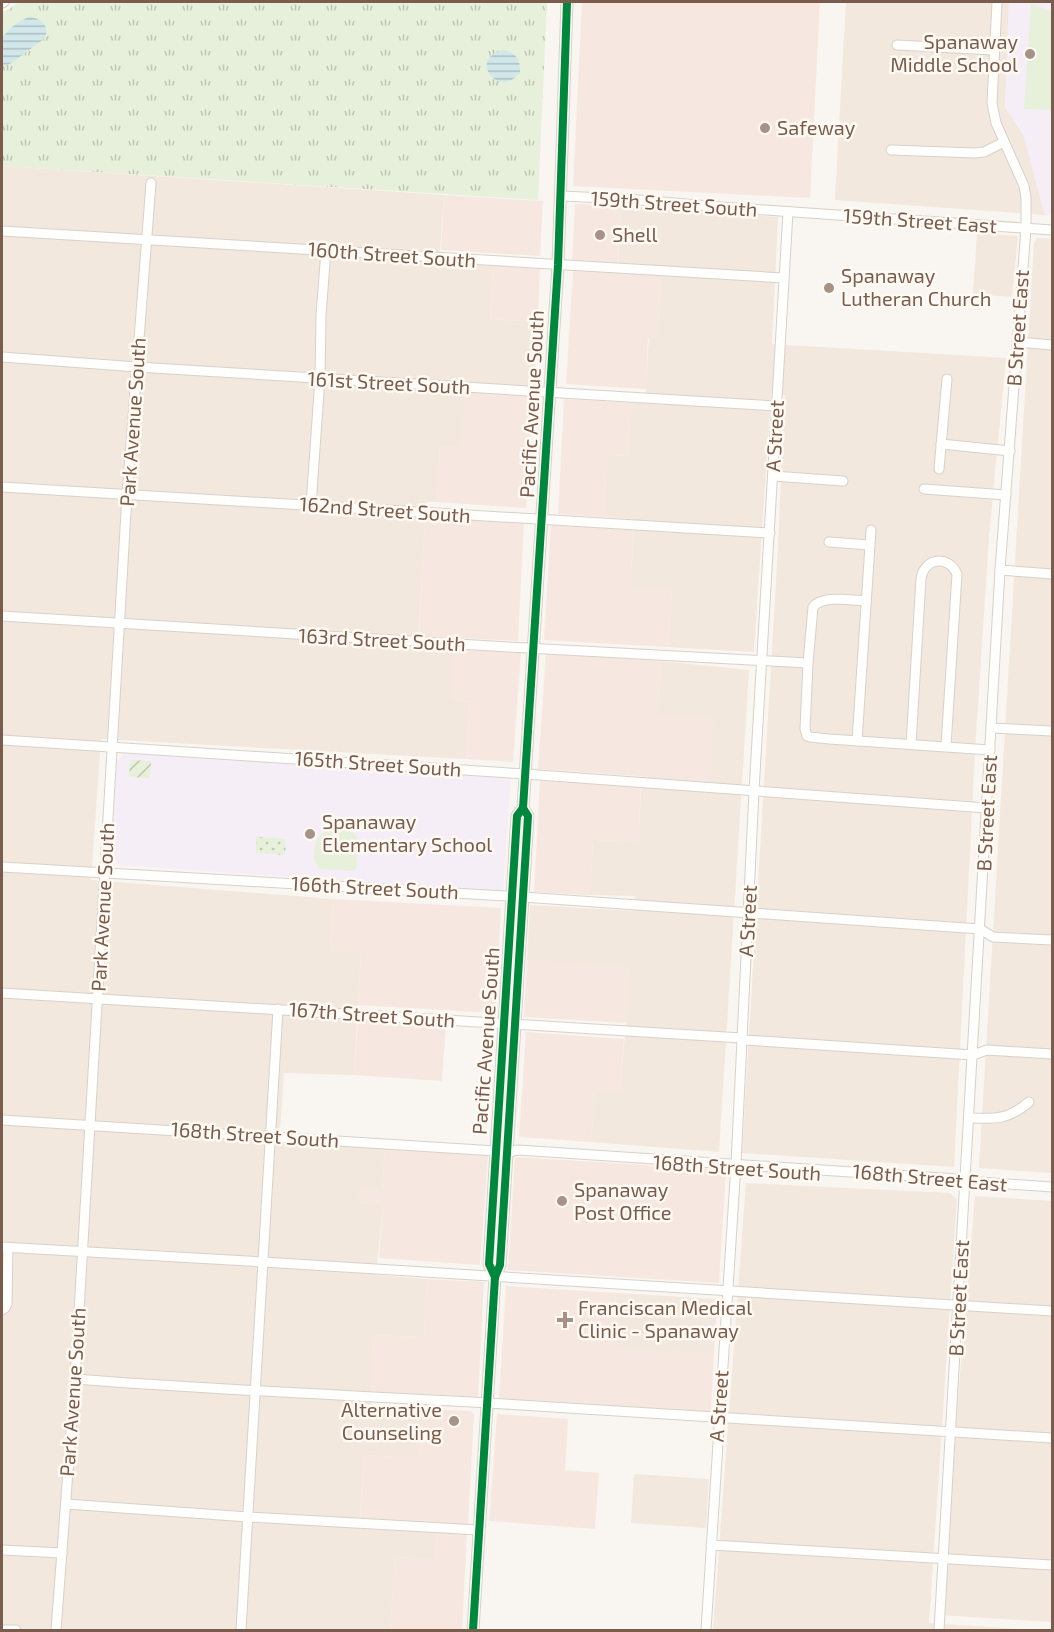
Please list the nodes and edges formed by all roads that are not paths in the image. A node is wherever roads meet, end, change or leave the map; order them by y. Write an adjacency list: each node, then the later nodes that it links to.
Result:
1 (567, 2): 8 (main road, Pacific Avenue South)
2 (997, 2): 4 (street, B Street East)
3 (897, 45): 4 (street)
4 (994, 50): 5 (street, B Street East)
5 (1004, 142): 6 (street); 10 (street, B Street East)
6 (891, 150)
7 (151, 183): 13 (street, Park Avenue South)
8 (561, 196): 9 (street, 159th Street South); 15 (main road, Pacific Avenue South)
9 (788, 212): 10 (street, 159th Street East); 16 (street, A Street)
10 (1026, 228): 11 (street, 159th Street East); 17 (street, B Street East)
11 (1053, 230)
12 (2, 231): 13 (street, 160th Street South)
13 (147, 240): 14 (street, 160th Street South); 20 (street, Park Avenue South)
14 (326, 250): 15 (street, 160th Street South); 21 (street)
15 (558, 265): 16 (street, 160th Street South); 23 (main road, Pacific Avenue South)
16 (783, 278): 24 (street, A Street)
17 (1017, 342): 18 (street); 26 (street, B Street East)
18 (1053, 345)
19 (2, 357): 20 (street, 161st Street South)
20 (137, 367): 21 (street, 161st Street South); 32 (street, Park Avenue South)
21 (320, 378): 23 (street, 161st Street South); 34 (street)
22 (947, 379): 25 (street)
23 (550, 392): 24 (street, 161st Street South); 35 (main road, Pacific Avenue South)
24 (776, 406): 28 (street, A Street)
25 (941, 444): 26 (street); 27 (street)
26 (1010, 451): 33 (street, B Street East)
27 (939, 469)
28 (773, 476): 29 (street); 37 (street, A Street)
29 (843, 481)
30 (2, 487): 32 (street, 162nd Street South)
31 (924, 489): 33 (street)
32 (127, 495): 34 (street, 162nd Street South); 44 (street, Park Avenue South)
33 (1006, 495): 40 (street, B Street East)
34 (311, 506): 35 (street, 162nd Street South)
35 (542, 520): 37 (street, 162nd Street South); 45 (main road, Pacific Avenue South)
36 (871, 530): 39 (street)
37 (770, 533): 46 (street, A Street)
38 (829, 542): 39 (street)
39 (869, 545): 42 (street)
40 (1000, 570): 41 (street); 48 (street, B Street East)
41 (1053, 574)
42 (866, 601): 47 (street); 51 (street)
43 (2, 616): 44 (street, 163rd Street South)
44 (120, 623): 45 (street, 163rd Street South); 53 (street, Park Avenue South)
45 (533, 648): 46 (street, 163rd Street South); 56 (main road, Pacific Avenue South)
46 (762, 661): 47 (street, 163rd Street South); 57 (street, A Street)
47 (808, 663): 51 (street)
48 (991, 728): 49 (street); 55 (street, B Street East)
49 (1053, 731)
50 (2, 740): 53 (street, 165th Street South)
51 (857, 741): 52 (street)
52 (911, 744): 54 (street); 54 (street)
53 (112, 746): 56 (street, 165th Street South); 60 (street, Park Avenue South)
54 (946, 746): 55 (street)
55 (990, 750): 58 (street, B Street East)
56 (525, 774): 57 (street, 165th Street South); 61 (main road, Pacific Avenue South)
57 (754, 791): 58 (street, 165th Street South); 62 (street, A Street)
58 (987, 808): 63 (street, B Street East)
59 (2, 867): 60 (street, 166th Street South)
60 (105, 873): 61 (street, 166th Street South); 66 (street, Park Avenue South)
61 (518, 897): 62 (street, 166th Street South); 68 (main road, Pacific Avenue South)
62 (748, 912): 63 (street, 166th Street South); 69 (street, A Street)
63 (980, 929): 64 (street, 166th Street South); 71 (street, B Street East)
64 (1053, 940)
65 (2, 993): 66 (street, 167th Street South)
66 (98, 999): 67 (street, 167th Street South); 75 (street, Park Avenue South)
67 (278, 1009): 68 (street, 167th Street South); 76 (street)
68 (509, 1024): 69 (street, 167th Street South); 77 (main road, Pacific Avenue South); 78 (main road, Pacific Avenue South)
69 (742, 1038): 71 (street, 167th Street South); 79 (street, A Street)
70 (1053, 1054): 71 (street, 167th Street South)
71 (973, 1055): 73 (street, B Street East)
72 (1029, 1102): 73 (street)
73 (970, 1118): 80 (street, B Street East)
74 (2, 1120): 75 (street, 168th Street South)
75 (89, 1125): 76 (street, 168th Street South); 83 (street, Park Avenue South)
76 (271, 1136): 77 (street, 168th Street South); 84 (street)
77 (496, 1151): 78 (street, 168th Street South); 85 (main road, Pacific Avenue South)
78 (508, 1152): 79 (street, 168th Street South); 85 (main road, Pacific Avenue South)
79 (736, 1166): 80 (street, 168th Street East); 86 (street, A Street)
80 (966, 1181): 81 (street, 168th Street East); 87 (street, B Street East)
81 (1053, 1188)
82 (5, 1248): 83 (street); 88 (street)
83 (82, 1252): 84 (street); 90 (street, Park Avenue South)
84 (263, 1262): 85 (street); 91 (street)
85 (495, 1277): 86 (street); 92 (main road, Pacific Avenue South)
86 (726, 1292): 87 (street); 93 (street, A Street)
87 (958, 1305): 89 (street); 94 (street, B Street East)
88 (2, 1310)
89 (1053, 1311)
90 (75, 1379): 91 (street); 96 (street, Park Avenue South)
91 (255, 1392): 92 (street); 97 (street)
92 (487, 1403): 93 (street); 98 (main road, Pacific Avenue South)
93 (719, 1419): 94 (street); 99 (street, A Street)
94 (951, 1432): 95 (street); 102 (street, B Street East)
95 (1053, 1438)
96 (66, 1504): 97 (street); 101 (street, Park Avenue South)
97 (248, 1517): 98 (street); 107 (street)
98 (479, 1530): 108 (main road, Pacific Avenue South)
99 (711, 1545): 102 (street); 109 (street, A Street)
100 (2, 1550): 101 (street)
101 (63, 1553): 106 (street, Park Avenue South)
102 (944, 1560): 103 (street); 110 (street, B Street East)
103 (1053, 1565)
104 (2, 1630): 105 (street)
105 (16, 1630)
106 (56, 1630)
107 (241, 1630)
108 (473, 1630)
109 (706, 1630)
110 (939, 1630)

